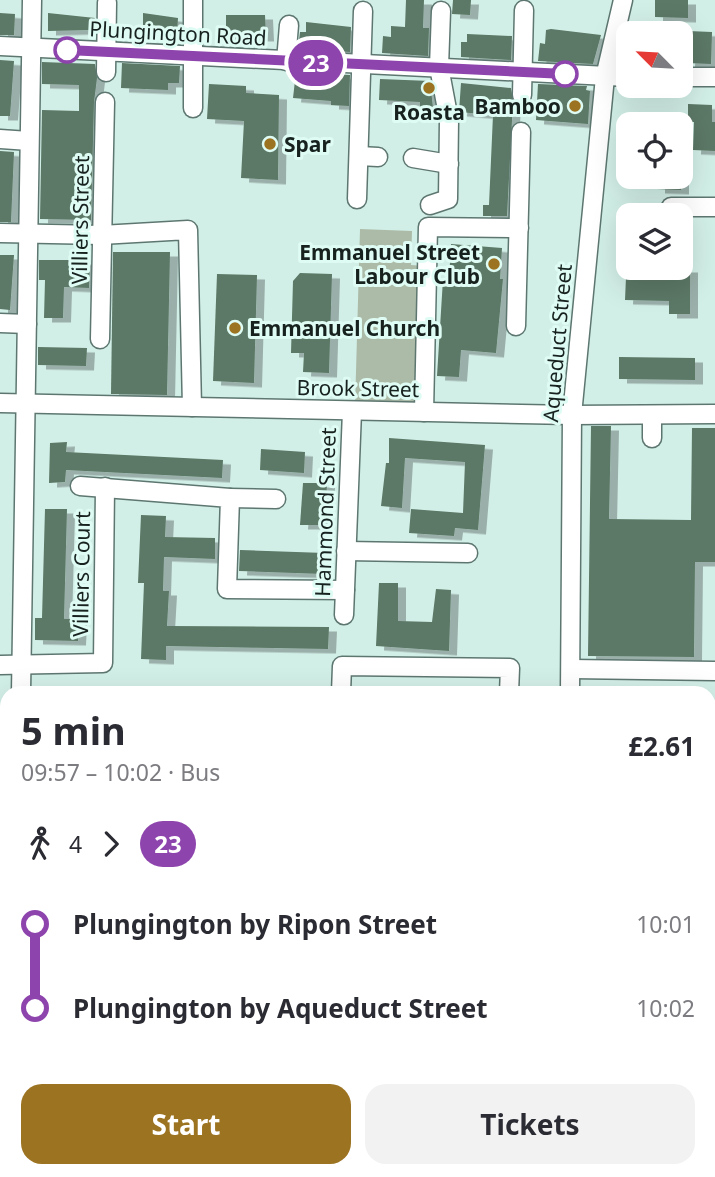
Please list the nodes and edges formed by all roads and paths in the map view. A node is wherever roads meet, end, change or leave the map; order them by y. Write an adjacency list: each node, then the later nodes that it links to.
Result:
1 (32, 0): 10 (street)
2 (193, 0): 12 (street)
3 (623, 0): 18 (street, Aqueduct Street)
4 (107, 3): 11 (street)
5 (524, 10): 17 (street)
6 (363, 11): 14 (street)
7 (441, 11): 15 (street)
8 (289, 25): 13 (street)
9 (0, 46): 10 (street, Plungington Road)
10 (30, 48): 11 (street, Plungington Road); 27 (street)
11 (106, 52): 12 (street, Plungington Road); 16 (street)
12 (193, 56): 13 (street, Plungington Road); 24 (street)
13 (286, 61): 14 (street, Plungington Road)
14 (362, 64): 15 (street, Plungington Road); 28 (street)
15 (439, 67): 17 (street, Plungington Road); 31 (street)
16 (106, 72)
17 (522, 72): 18 (street, Plungington Road); 22 (street)
18 (605, 77): 19 (street, Plungington Road); 50 (street, Aqueduct Street)
19 (616, 77)
20 (693, 77): 21 (street)
21 (715, 77)
22 (522, 95)
23 (106, 102): 39 (street, Villiers Street)
24 (193, 108)
25 (521, 132): 36 (street)
26 (0, 139): 27 (street)
27 (29, 141): 38 (street)
28 (359, 156): 29 (street); 32 (street)
29 (378, 157)
30 (413, 158): 31 (street)
31 (449, 164): 33 (street)
32 (357, 199)
33 (430, 205)
34 (693, 206): 35 (street)
35 (715, 206)
36 (519, 229): 42 (street); 48 (street)
37 (0, 233): 38 (street)
38 (28, 234): 39 (street); 41 (street)
39 (101, 235): 43 (street, Villiers Street); 46 (street)
40 (0, 323): 41 (street)
41 (27, 324): 45 (street)
42 (516, 326)
43 (100, 339)
44 (0, 403): 45 (street, Brook Street)
45 (24, 403): 46 (street, Brook Street); 62 (street)
46 (192, 407): 47 (street, Brook Street)
47 (352, 411): 48 (street, Brook Street); 57 (street, Hammond Street)
48 (424, 412): 50 (street, Brook Street)
49 (715, 414): 51 (street, Brook Street)
50 (572, 415): 51 (street, Brook Street); 63 (street, Aqueduct Street)
51 (652, 415): 52 (street)
52 (652, 438)
53 (80, 486): 54 (street, Villiers Court)
54 (105, 487): 55 (street, Villiers Court); 62 (street, Villiers Court)
55 (230, 498): 56 (street, Villiers Court); 59 (street)
56 (276, 499)
57 (346, 551): 58 (street); 59 (street, Hammond Street)
58 (468, 553)
59 (345, 590): 60 (street, Hammond Street)
60 (344, 615)
61 (0, 665): 62 (street)
62 (22, 665): 65 (street)
63 (570, 669): 64 (street); 68 (street, Aqueduct Street)
64 (715, 671)
65 (21, 686)
66 (341, 686): 67 (street)
67 (509, 686)
68 (570, 686)

